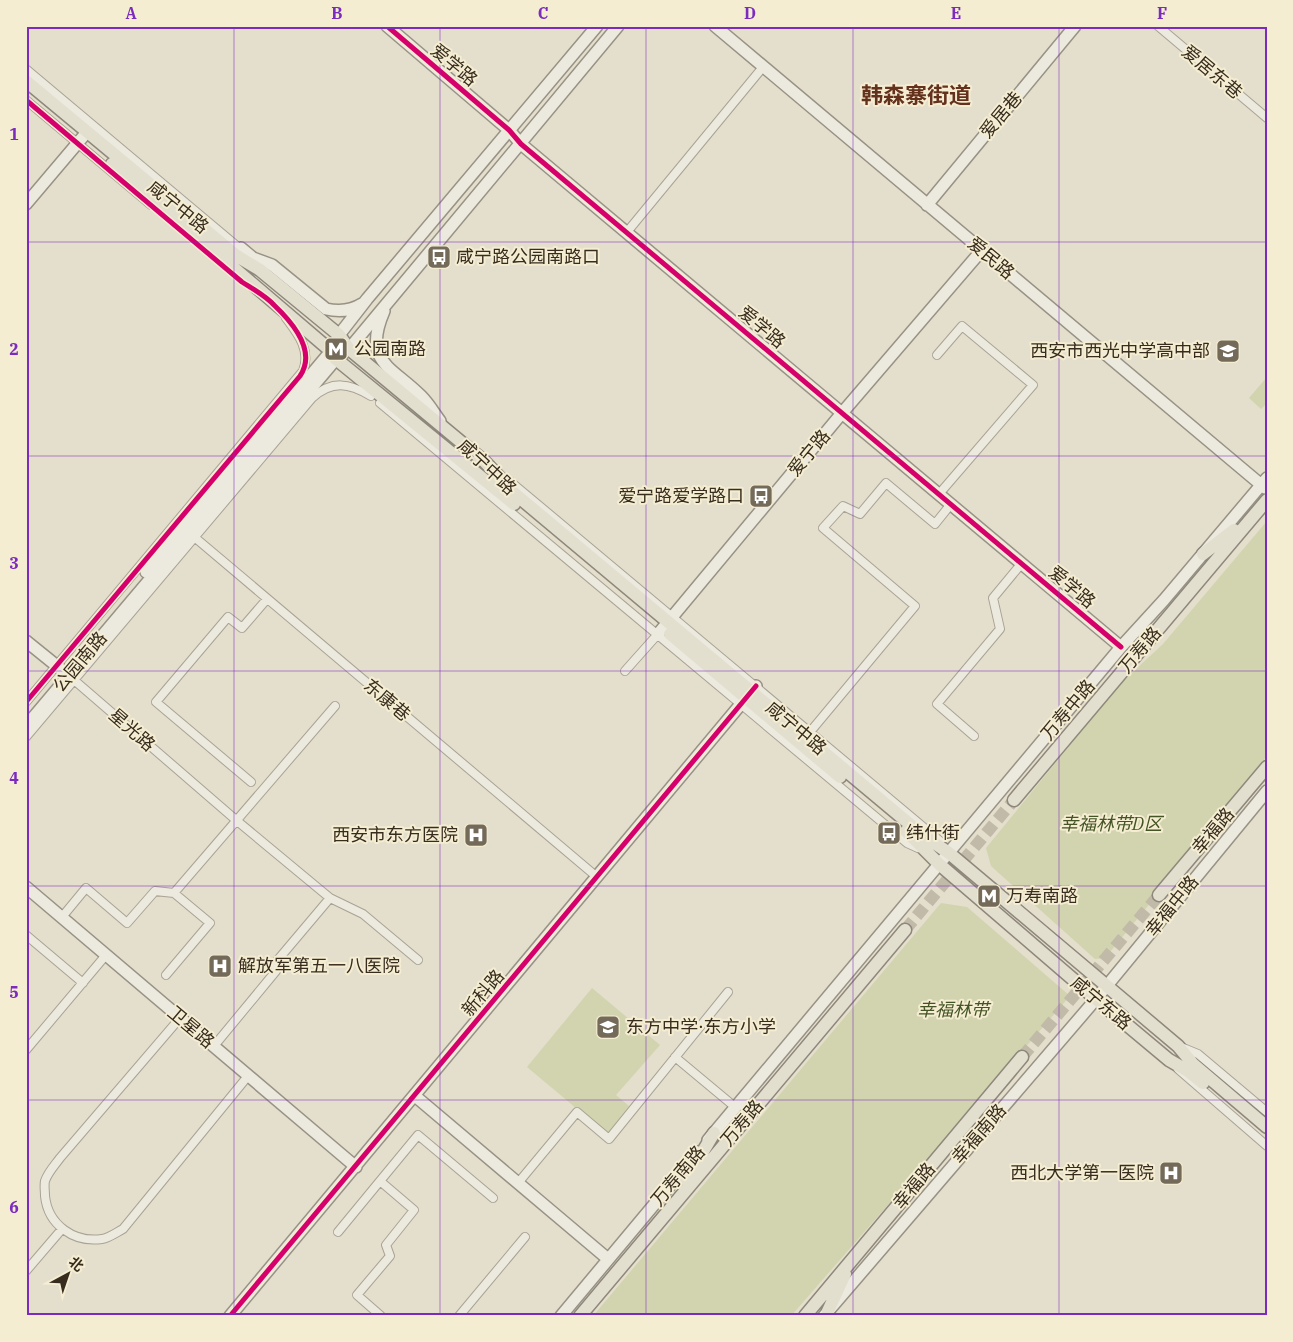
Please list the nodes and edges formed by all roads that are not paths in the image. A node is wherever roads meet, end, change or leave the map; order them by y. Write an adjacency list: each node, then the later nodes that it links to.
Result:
1 (387, 26): 13 (street, 爱学路)
2 (597, 26): 13 (street, 公园南路)
3 (618, 26): 15 (street, 公园南路)
4 (715, 26): 7 (street, 爱民路)
5 (1075, 26): 17 (street, 爱居巷)
6 (1158, 26): 12 (street, 爱居东巷)
7 (764, 67): 17 (street, 爱民路); 18 (street)
8 (26, 69): 19 (street)
9 (26, 81): 14 (main road, 咸宁中路)
10 (26, 91): 14 (main road, 咸宁中路)
11 (26, 100): 14 (street)
12 (1267, 118)
13 (509, 130): 15 (street, 爱学路); 22 (street, 公园南路)
14 (82, 137): 16 (street); 21 (main road, 咸宁中路); 24 (main road, 咸宁中路)
15 (521, 144): 18 (street, 爱学路); 23 (street, 公园南路)
16 (26, 204)
17 (927, 204): 20 (street, 爱民路)
18 (627, 232): 31 (street, 爱学路)
19 (240, 248): 21 (street); 22 (street)
20 (982, 250): 31 (street, 爱宁路); 33 (street, 爱民路)
21 (260, 270): 25 (main road, 咸宁中路)
22 (367, 299): 25 (street, 公园南路)
23 (390, 300): 26 (street, 公园南路); 32 (street)
24 (274, 304): 27 (main road, 咸宁中路); 38 (street)
25 (339, 335): 26 (main road, 咸宁中路); 27 (street, 公园南路)
26 (350, 349): 27 (street, 公园南路); 32 (main road, 咸宁中路)
27 (333, 355): 29 (main road, 咸宁中路); 38 (street, 公园南路)
28 (937, 355): 34 (street)
29 (364, 382): 30 (street); 42 (main road, 咸宁中路)
30 (372, 396): 38 (street); 42 (street)
31 (842, 413): 34 (street, 爱学路); 42 (street, 爱宁路)
32 (445, 429): 42 (main road, 咸宁中路)
33 (1265, 484): 39 (street, 万寿中路)
34 (939, 494): 36 (street, 爱学路)
35 (1267, 500): 37 (main road, 万寿路)
36 (951, 504): 40 (street, 爱学路); 52 (street)
37 (1256, 513): 39 (main road); 58 (main road, 万寿路)
38 (186, 530): 41 (street, 东康巷); 46 (street, 公园南路)
39 (1203, 554): 44 (street, 万寿中路)
40 (1022, 563): 44 (street, 爱学路); 53 (street)
41 (267, 598): 56 (street); 62 (street, 东康巷)
42 (665, 625): 45 (street); 47 (main road, 咸宁中路)
43 (26, 641): 46 (street, 星光路)
44 (1121, 646): 60 (street, 万寿中路)
45 (625, 671)
46 (66, 673): 48 (street); 50 (street, 公园南路); 51 (street, 公园南路); 54 (street); 59 (street, 星光路)
47 (749, 695): 52 (street); 60 (main road, 咸宁中路); 61 (main road, 咸宁中路); 62 (street, 新科路)
48 (26, 702)
49 (335, 706): 59 (street)
50 (26, 715)
51 (26, 726)
52 (810, 732): 60 (street)
53 (974, 736)
54 (26, 738)
55 (1267, 767): 65 (main road, 幸福路)
56 (251, 782)
57 (1267, 790): 74 (street, 幸福中路)
58 (1014, 800)
59 (236, 820): 64 (street); 66 (street, 星光路)
60 (949, 853): 61 (street, 万寿南路); 74 (main road, 咸宁东路)
61 (939, 864): 76 (main road, 咸宁东路); 86 (street, 万寿南路)
62 (597, 877): 85 (street, 新科路)
63 (26, 887): 67 (street, 卫星路)
64 (174, 893): 67 (street); 72 (street)
65 (1159, 895)
66 (330, 898): 71 (street, 星光路); 78 (street)
67 (62, 917): 70 (street, 卫星路)
68 (905, 930): 96 (main road, 万寿路)
69 (26, 935): 73 (street)
70 (106, 955): 73 (street); 77 (street, 卫星路)
71 (418, 960)
72 (166, 975)
73 (83, 983): 80 (street)
74 (1107, 986): 76 (street, 幸福中路); 79 (main road, 咸宁东路)
75 (728, 992): 81 (street)
76 (1096, 999): 83 (main road, 咸宁东路); 103 (street, 幸福南路)
77 (180, 1018): 78 (street, 卫星路); 97 (street)
78 (214, 1046): 84 (street, 卫星路)
79 (1178, 1046): 87 (street); 88 (main road, 咸宁东路)
80 (26, 1050)
81 (675, 1057): 86 (street); 94 (street)
82 (1022, 1057): 101 (main road, 幸福路)
83 (1169, 1060): 90 (main road, 咸宁东路); 91 (street)
84 (248, 1076): 92 (street, 卫星路); 97 (street)
85 (415, 1096): 92 (street, 新科路); 94 (street)
86 (736, 1107): 89 (street, 万寿南路)
87 (1267, 1112)
88 (1267, 1126)
89 (714, 1133): 96 (main road); 100 (street, 万寿南路)
90 (1267, 1136)
91 (1267, 1146)
92 (356, 1167): 104 (street, 新科路)
93 (380, 1181): 95 (street); 98 (street); 105 (street)
94 (518, 1183): 100 (street)
95 (493, 1198)
96 (667, 1212): 108 (main road, 万寿路)
97 (62, 1230): 102 (street)
98 (338, 1232)
99 (525, 1237): 106 (street)
100 (608, 1259): 107 (street, 万寿南路)
101 (851, 1261): 103 (main road); 109 (main road, 幸福路)
102 (26, 1271)
103 (826, 1313)
104 (230, 1316)
105 (382, 1316)
106 (459, 1316)
107 (561, 1316)
108 (580, 1316)
109 (804, 1316)

